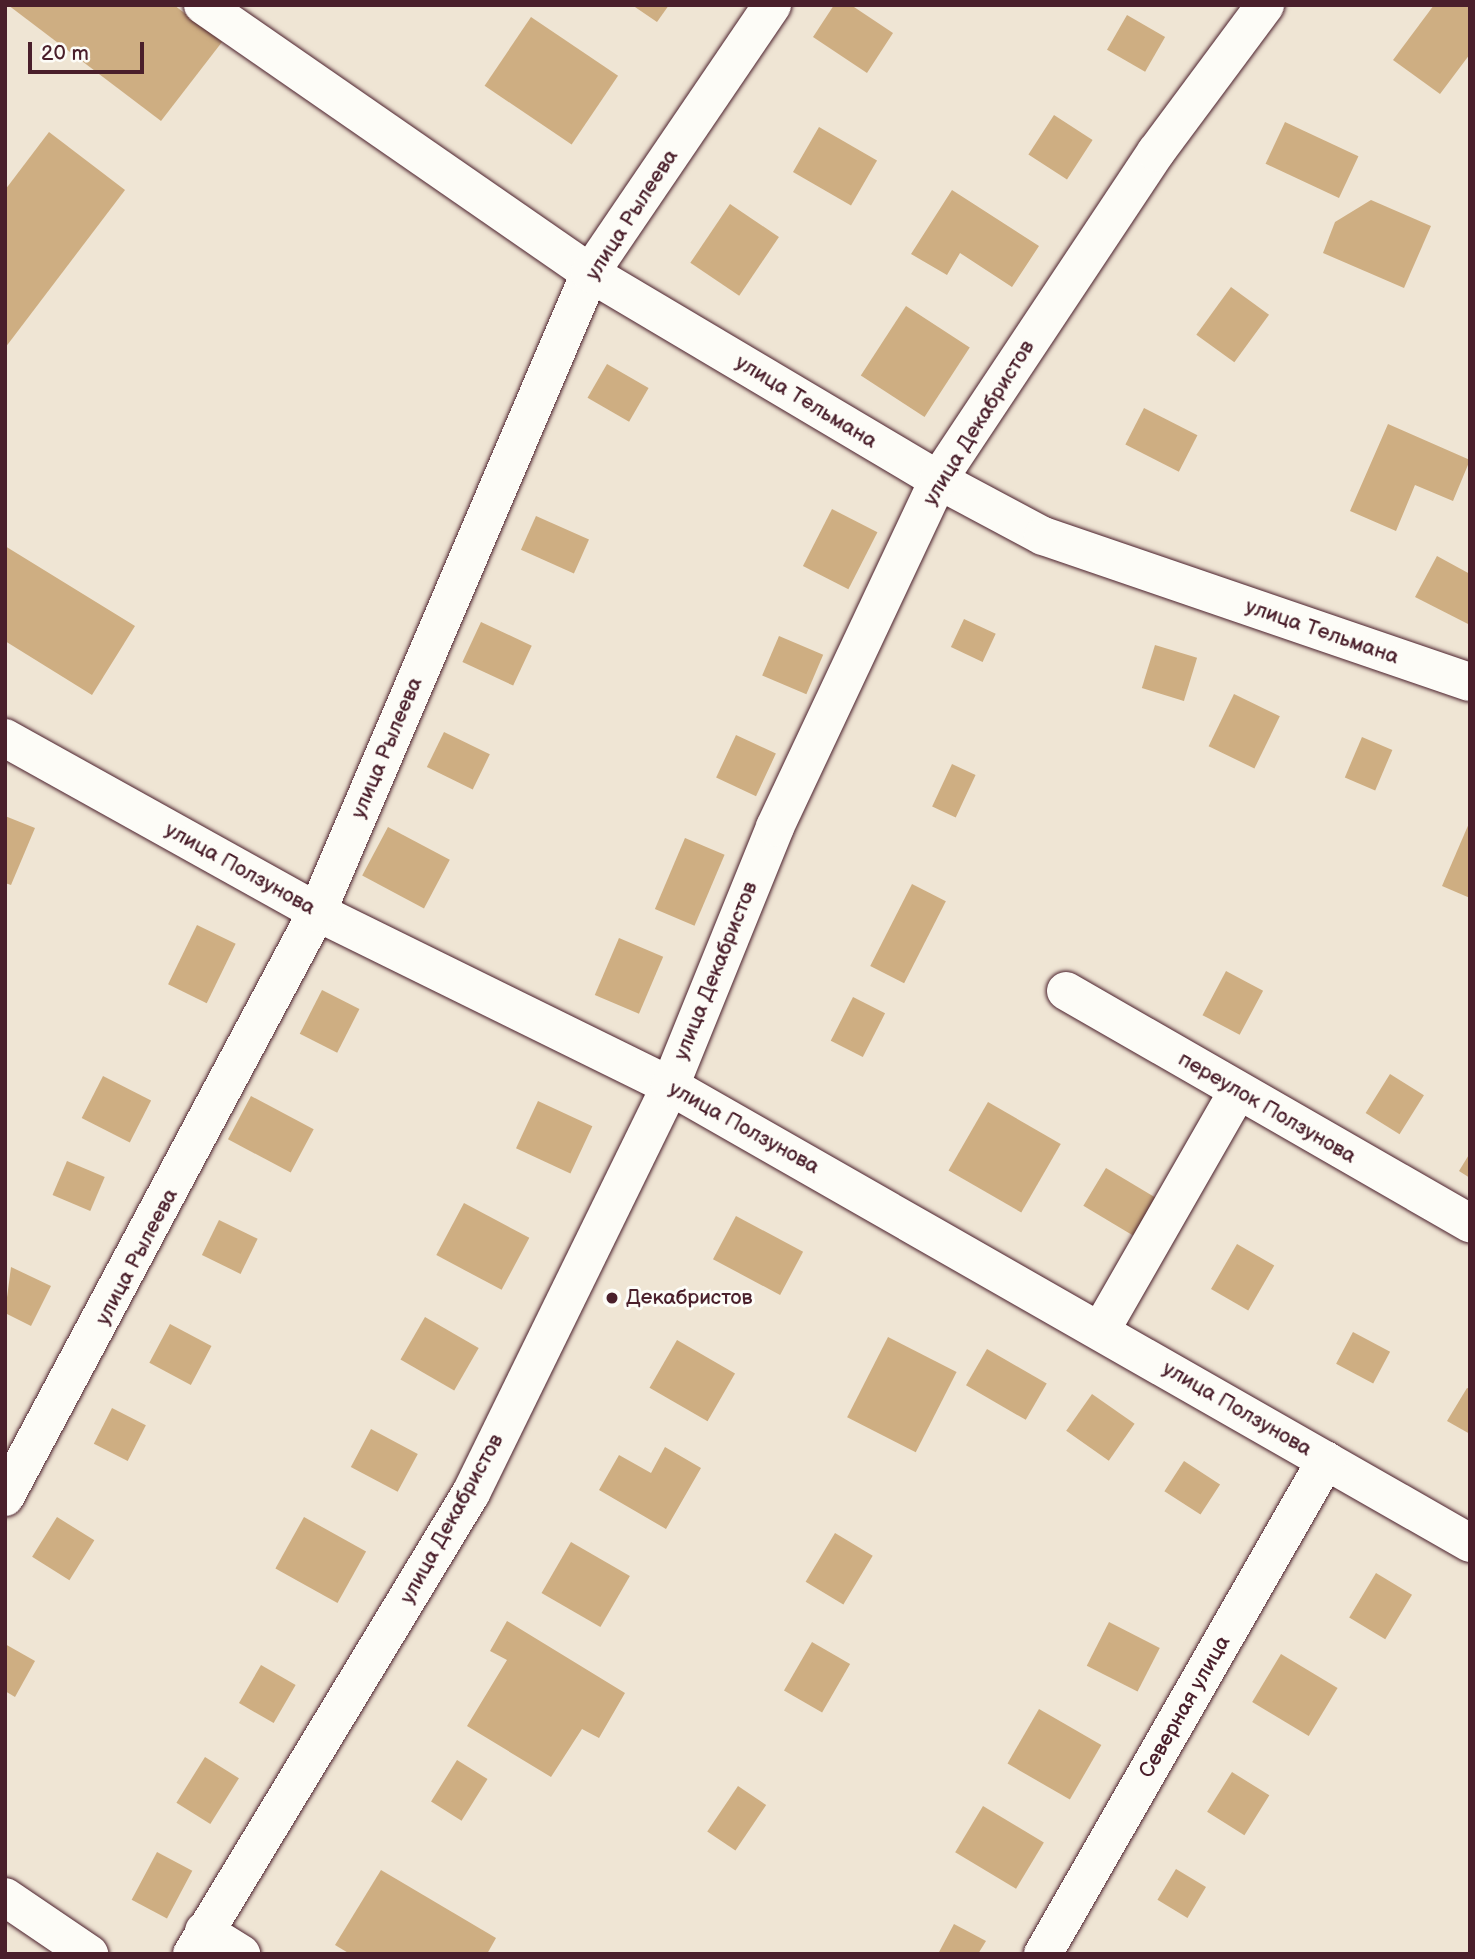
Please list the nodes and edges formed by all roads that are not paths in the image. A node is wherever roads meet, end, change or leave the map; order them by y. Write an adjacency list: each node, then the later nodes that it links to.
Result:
1 (203, 5): 4 (street, улица Тельмана)
2 (772, 5): 4 (street, улица Рылеева)
3 (1265, 5): 5 (street, улица Декабристов)
4 (590, 274): 5 (street, улица Тельмана); 8 (street, улица Рылеева)
5 (938, 480): 6 (street, улица Тельмана); 10 (street, улица Декабристов)
6 (1470, 682)
7 (5, 738): 8 (street, улица Ползунова)
8 (317, 912): 10 (street, улица Ползунова); 15 (street, улица Рылеева)
9 (1066, 991): 11 (street, переулок Ползунова)
10 (670, 1086): 13 (street, улица Ползунова); 18 (street, улица Декабристов)
11 (1238, 1091): 12 (street, переулок Ползунова); 13 (street)
12 (1470, 1223)
13 (1101, 1330): 14 (street, улица Ползунова)
14 (1326, 1460): 16 (street, улица Ползунова); 21 (street, Северная улица)
15 (5, 1497)
16 (1470, 1543)
17 (5, 1897): 19 (street)
18 (198, 1942): 20 (street)
19 (89, 1954)
20 (241, 1954)
21 (1043, 1954)

